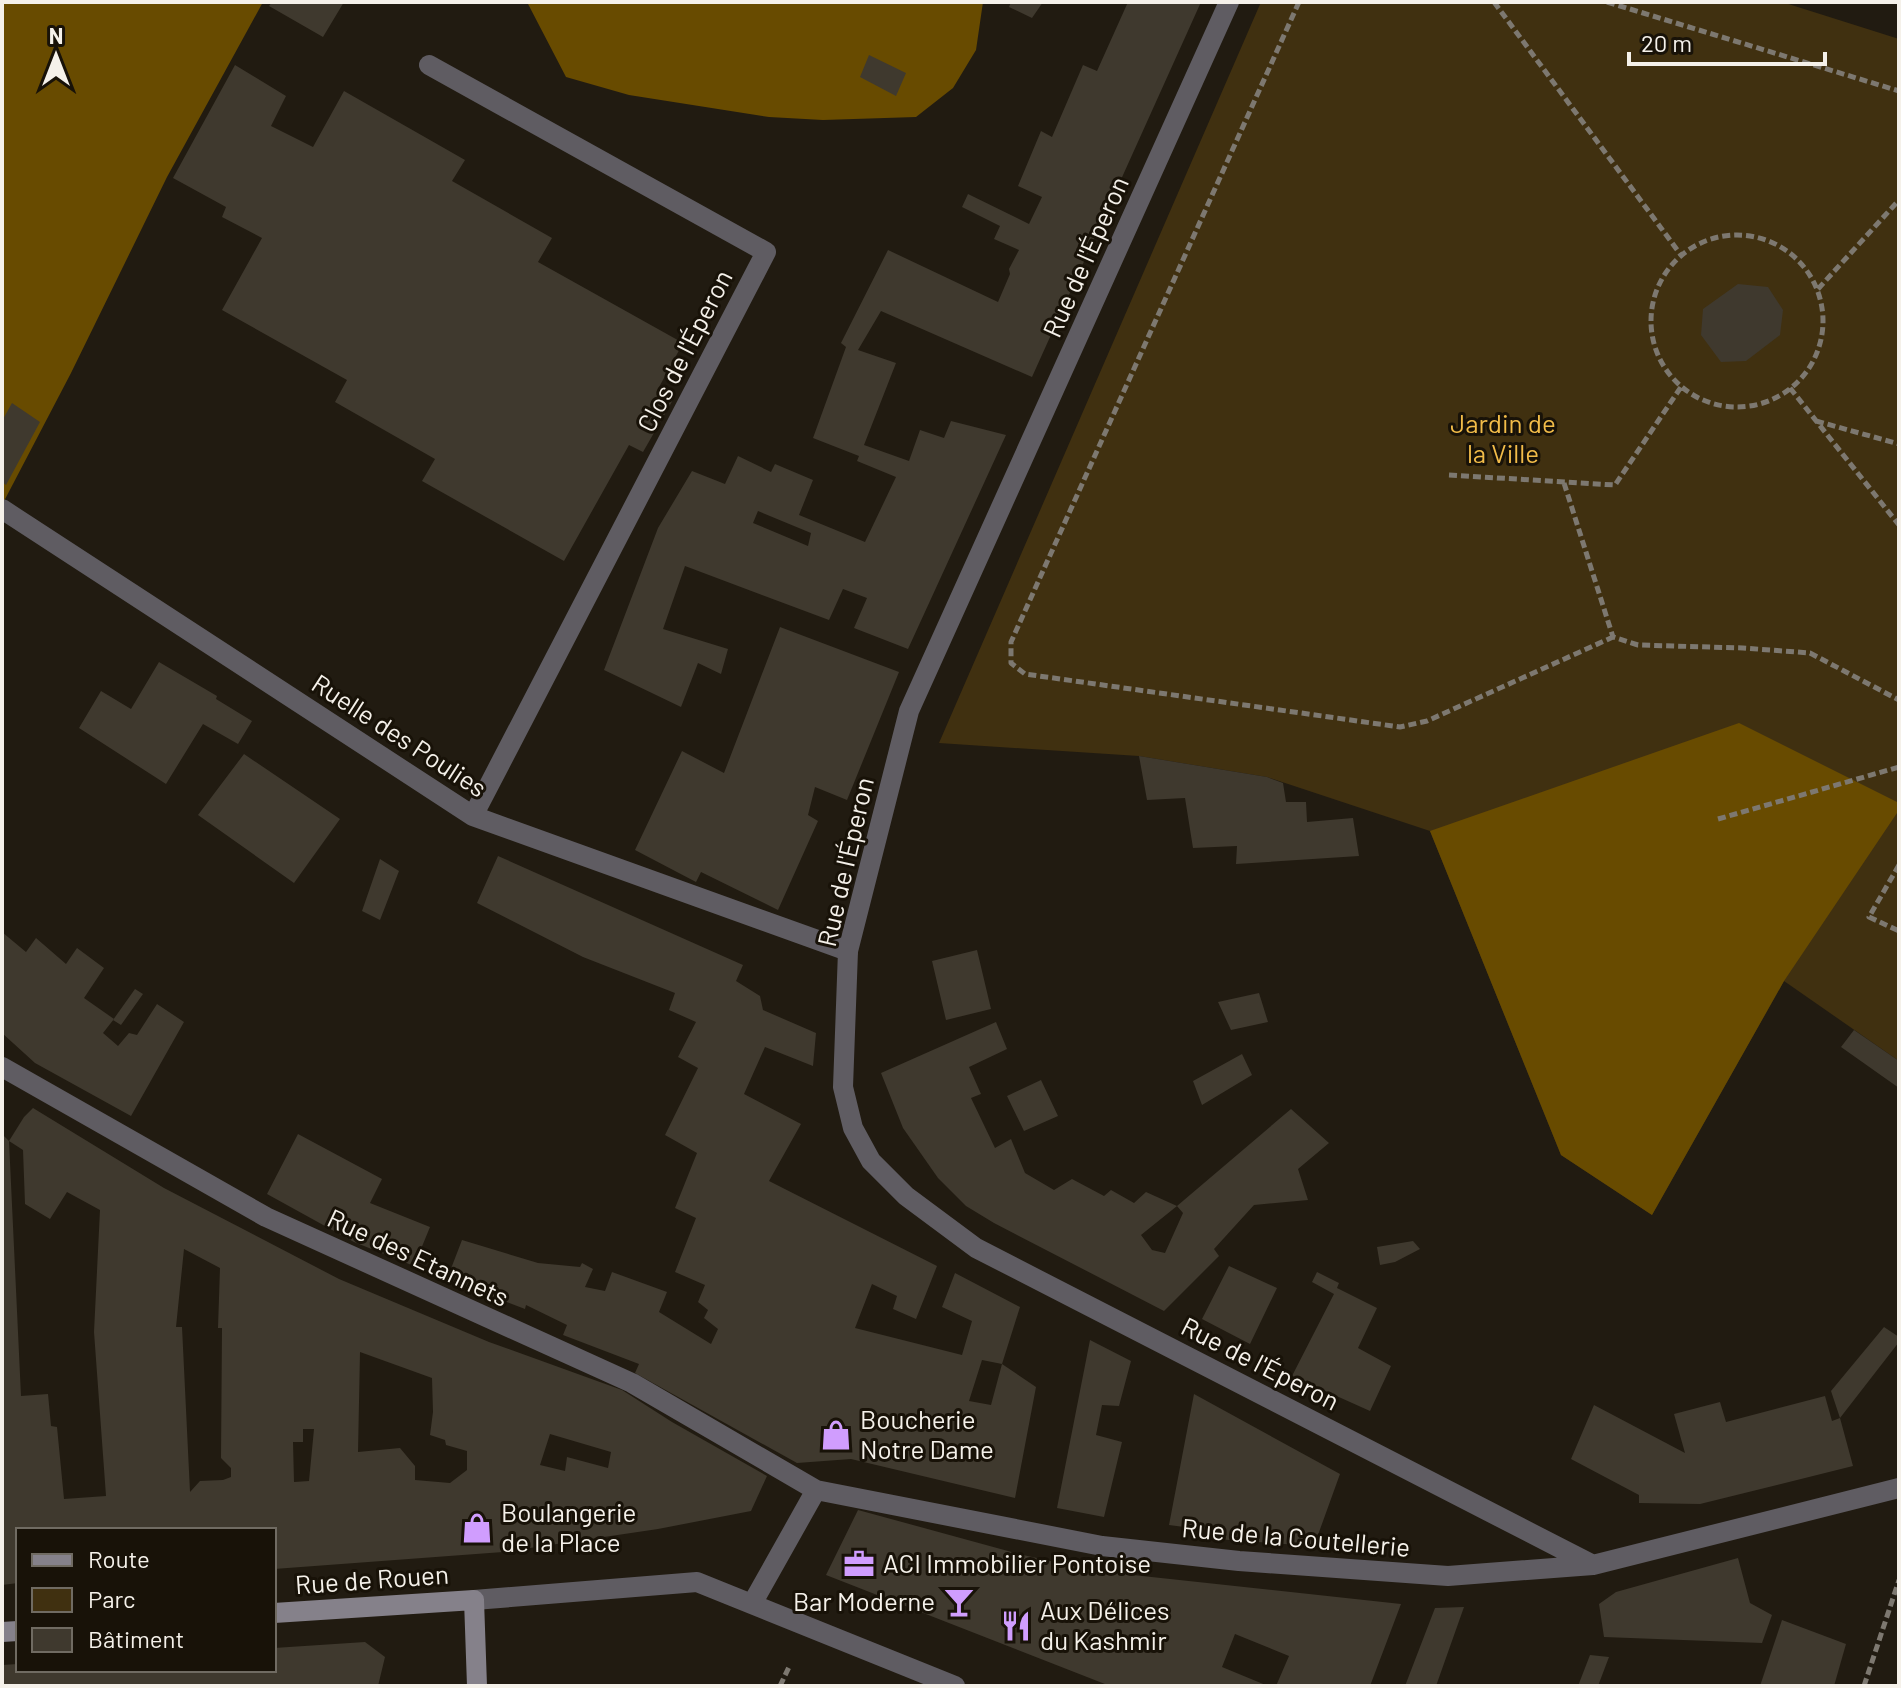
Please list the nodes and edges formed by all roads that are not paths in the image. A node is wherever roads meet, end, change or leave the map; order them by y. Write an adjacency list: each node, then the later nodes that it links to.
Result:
1 (1229, 2): 5 (street, Rue de l'Éperon)
2 (429, 65): 4 (street, Clos de l'Éperon)
3 (2, 509): 4 (street, Ruelle des Poulies)
4 (473, 816): 5 (street, Ruelle des Poulies)
5 (848, 951): 9 (street, Rue de l'Éperon)
6 (2, 1067): 8 (street, Rue des Etannets)
7 (1899, 1488): 9 (street, Rue de la Coutellerie)
8 (816, 1490): 9 (street, Rue de la Coutellerie); 11 (street)
9 (1593, 1565)
10 (474, 1600): 11 (street); 12 (street, Rue de Rouen); 13 (street)
11 (752, 1604): 14 (street)
12 (276, 1613)
13 (477, 1686)
14 (955, 1686)

